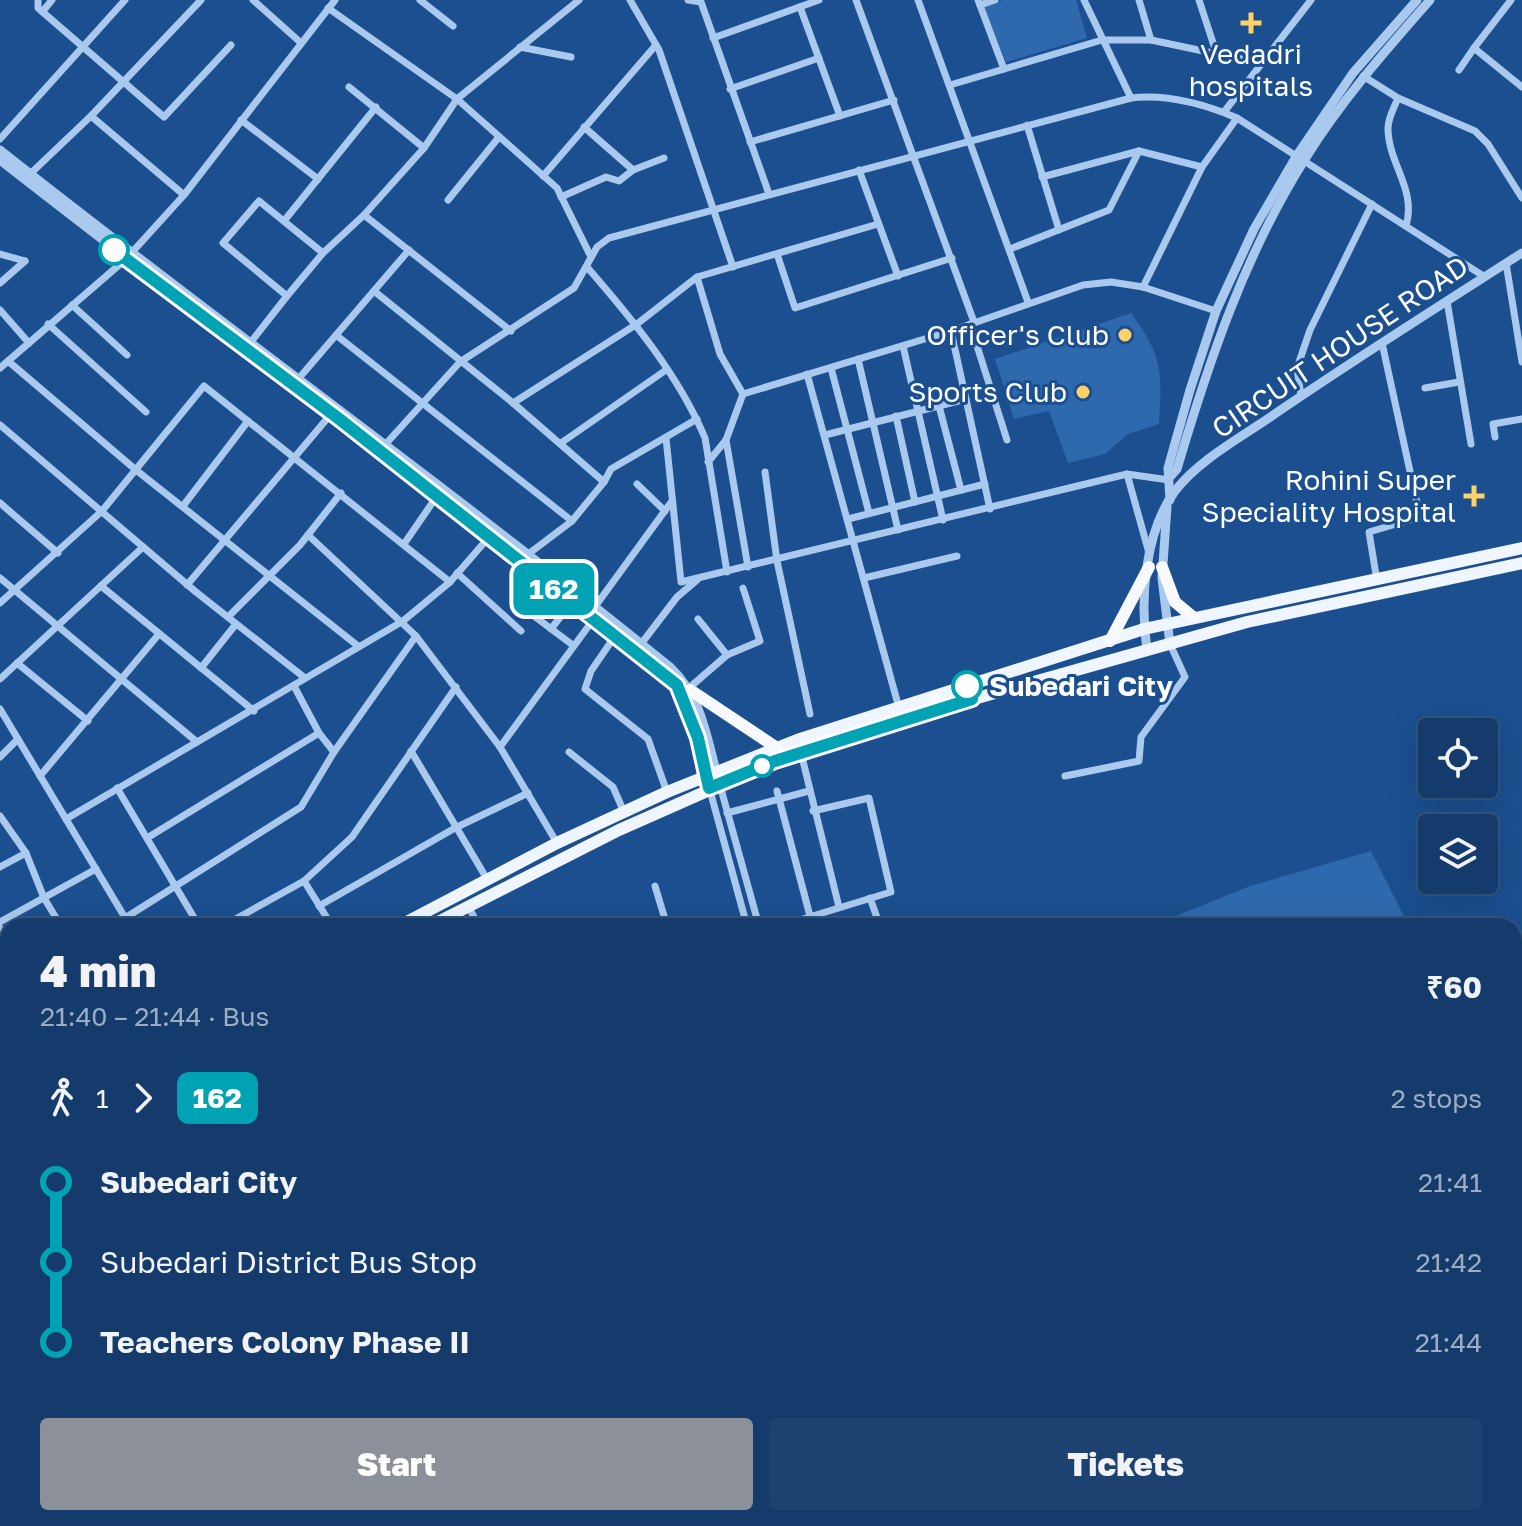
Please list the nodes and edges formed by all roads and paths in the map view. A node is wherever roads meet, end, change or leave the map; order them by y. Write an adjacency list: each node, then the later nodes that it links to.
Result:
1 (38, 0): 25 (street)
2 (52, 0): 25 (street)
3 (125, 0): 33 (street)
4 (201, 0): 43 (street)
5 (335, 0): 24 (street)
6 (420, 0): 26 (street)
7 (579, 0): 34 (street)
8 (630, 0): 32 (street)
9 (688, 0): 27 (street)
10 (819, 0): 23 (street)
11 (856, 0): 51 (street)
12 (918, 0): 44 (street)
13 (995, 0): 22 (street)
14 (1084, 0): 28 (street)
15 (1139, 0): 29 (street)
16 (1199, 0): 36 (street)
17 (1311, 0): 39 (street)
18 (1417, 0): 68 (street)
19 (1430, 0): 42 (street)
20 (1511, 0): 35 (street)
21 (255, 1): 30 (street)
22 (979, 3): 40 (street)
23 (800, 7): 27 (street); 38 (street)
24 (328, 8): 30 (street); 50 (street)
25 (43, 11): 33 (street)
26 (453, 26)
27 (713, 38): 47 (street)
28 (1102, 40): 29 (street); 40 (street); 48 (street)
29 (1151, 40): 36 (street)
30 (300, 42): 57 (street)
31 (231, 45): 43 (street)
32 (656, 45): 59 (street); 84 (street)
33 (85, 46): 43 (street); 62 (street)
34 (520, 47): 37 (street); 50 (street)
35 (1474, 48): 41 (street); 46 (street)
36 (1216, 52): 39 (street)
37 (571, 57)
38 (819, 58): 47 (street); 55 (street)
39 (1260, 63): 53 (street)
40 (1004, 69): 44 (street)
41 (1459, 70)
42 (1363, 76): 49 (street); 68 (street)
43 (124, 82): 54 (street)
44 (950, 85): 61 (street)
45 (349, 87): 52 (street)
46 (1522, 87)
47 (730, 89): 63 (street)
48 (1131, 98): 53 (street); 58 (street)
49 (1398, 98): 81 (street); 88 (street)
50 (457, 99): 60 (street); 64 (street)
51 (894, 100): 55 (street); 67 (street)
52 (376, 107): 64 (street); 77 (street)
53 (1224, 112): 56 (street)
54 (91, 116): 74 (street); 79 (street)
55 (840, 116): 63 (street)
56 (1237, 118): 68 (street); 71 (street)
57 (241, 120): 77 (street); 79 (street)
58 (1027, 125): 61 (street); 76 (street)
59 (584, 127): 72 (street); 75 (street)
60 (499, 137): 75 (street); 82 (street)
61 (970, 138): 67 (street); 90 (street)
62 (0, 139)
63 (750, 142): 78 (street)
64 (424, 148): 85 (street)
65 (0, 150): 74 (street)
66 (1139, 151): 71 (street); 76 (street); 89 (street)
67 (914, 155): 73 (street); 98 (street)
68 (1301, 157): 83 (street); 113 (street); 165 (street)
69 (664, 158): 72 (street)
70 (0, 160): 96 (street)
71 (1202, 167): 106 (street)
72 (633, 170): 80 (street)
73 (859, 170): 78 (street); 87 (street)
74 (30, 174): 96 (street)
75 (543, 176): 80 (street)
76 (1042, 177): 89 (street)
77 (318, 179): 86 (street)
78 (769, 194): 84 (street)
79 (184, 195): 96 (street)
80 (561, 197): 97 (street)
81 (1522, 198)
82 (448, 200)
83 (1372, 204): 88 (street); 137 (street)
84 (713, 208): 97 (street); 101 (street)
85 (364, 215): 91 (street); 92 (street)
86 (284, 221): 92 (street); 108 (street)
87 (878, 224): 95 (street); 102 (street)
88 (1406, 226): 104 (street)
89 (1059, 230): 90 (street)
90 (1010, 249): 110 (street)
91 (409, 250): 107 (street); 117 (street)
92 (323, 253): 108 (street)
93 (1522, 253): 99 (street, CIRCUIT HOUSE ROAD)
94 (0, 254): 105 (street)
95 (777, 254): 101 (street); 102 (street)
96 (129, 256): 111 (street); 120 (street); 144 (street)
97 (591, 257): 100 (street)
98 (952, 258): 102 (street); 114 (street)
99 (1506, 263): 104 (street, CIRCUIT HOUSE ROAD); 128 (street)
100 (587, 267): 116 (street); 117 (street)
101 (733, 267): 103 (street)
102 (898, 276)
103 (697, 277): 116 (street); 136 (street)
104 (1485, 277): 109 (street, CIRCUIT HOUSE ROAD)
105 (0, 283)
106 (1143, 287): 110 (street); 113 (street)
107 (374, 291): 119 (street); 127 (street)
108 (287, 296): 120 (street)
109 (1447, 301): 122 (street, CIRCUIT HOUSE ROAD); 134 (street)
110 (1028, 302): 114 (street)
111 (72, 305): 115 (street); 124 (street)
112 (0, 310): 121 (street)
113 (1216, 311): 165 (street)
114 (972, 323): 118 (street); 156 (street)
115 (48, 324): 121 (street); 143 (street)
116 (637, 324): 131 (street); 140 (street)
117 (511, 331): 127 (street)
118 (951, 331): 123 (street); 138 (street)
119 (336, 335): 133 (street); 139 (street)
120 (251, 342): 133 (street)
121 (29, 343): 126 (street)
122 (1382, 343): 137 (street, CIRCUIT HOUSE ROAD); 207 (street)
123 (903, 346): 125 (street); 142 (street)
124 (127, 355)
125 (858, 359): 130 (street); 149 (street)
126 (8, 361): 129 (street); 162 (street)
127 (460, 362): 139 (street); 140 (street)
128 (1522, 362)
129 (0, 368)
130 (831, 368): 132 (street); 151 (street)
131 (666, 370): 146 (street); 157 (street)
132 (807, 374): 136 (street); 152 (street)
133 (300, 377): 159 (street)
134 (1459, 382): 135 (street); 158 (street)
135 (1425, 388)
136 (743, 394): 155 (street)
137 (1301, 396): 176 (street, CIRCUIT HOUSE ROAD)
138 (966, 399): 141 (street); 168 (street)
139 (423, 403): 159 (street); 185 (street)
140 (513, 403): 157 (street)
141 (939, 406): 142 (street); 169 (street)
142 (918, 411): 145 (street); 172 (street)
143 (146, 412)
144 (331, 414): 159 (street); 160 (street)
145 (896, 416): 149 (street); 174 (street)
146 (697, 419): 154 (street); 161 (street)
147 (1522, 419): 153 (street)
148 (248, 421): 160 (street); 162 (street); 177 (street)
149 (873, 422): 151 (street); 178 (street)
150 (0, 425): 180 (street)
151 (849, 429): 152 (street); 182 (street)
152 (825, 435): 183 (street)
153 (1495, 437)
154 (666, 438): 166 (street); 173 (street)
155 (726, 440): 161 (street); 200 (street)
156 (1007, 440)
157 (561, 443): 166 (street)
158 (1471, 444)
159 (383, 447): 171 (street); 195 (street)
160 (295, 456): 170 (street); 189 (street)
161 (708, 462): 201 (street)
162 (136, 470): 177 (street); 180 (street)
163 (765, 472): 197 (street)
164 (1127, 474): 165 (street); 179 (street); 198 (street)
165 (1169, 479): 176 (street)
166 (604, 482): 185 (street)
167 (637, 484): 181 (street)
168 (985, 484): 169 (street); 179 (street)
169 (961, 490): 172 (street)
170 (341, 493): 187 (street); 191 (street)
171 (437, 496): 188 (street); 191 (street)
172 (938, 496): 174 (street); 184 (street)
173 (672, 501): 181 (street); 205 (street)
174 (915, 502): 178 (street)
175 (0, 503): 194 (street)
176 (1168, 504): 198 (street); 198 (street, CIRCUIT HOUSE ROAD)
177 (183, 506): 189 (street)
178 (892, 507): 182 (street); 186 (street)
179 (990, 509): 184 (street)
180 (102, 511): 192 (street); 194 (street)
181 (665, 511): 215 (street)
182 (869, 513): 183 (street)
183 (848, 519): 190 (street)
184 (943, 520): 186 (street)
185 (572, 521): 195 (street)
186 (898, 530): 190 (street)
187 (308, 535): 203 (street); 221 (street)
188 (489, 537): 202 (street); 214 (street)
189 (226, 539): 203 (street); 209 (street)
190 (854, 540): 197 (street); 206 (street)
191 (404, 544): 208 (street)
192 (143, 547): 209 (street); 210 (street)
193 (1522, 548): 207 (main road)
194 (58, 553): 212 (street)
195 (527, 555): 215 (street)
196 (957, 556): 206 (street)
197 (777, 561): 200 (street); 252 (street)
198 (1154, 563): 218 (highway); 223 (street); 226 (street); 231 (highway)
199 (1522, 563): 234 (main road)
200 (748, 567): 201 (street)
201 (727, 572): 205 (street)
202 (457, 573): 208 (street); 227 (street)
203 (269, 576): 217 (street); 235 (street)
204 (0, 578): 212 (street)
205 (700, 578): 233 (street)
206 (864, 578): 249 (street)
207 (1377, 581): 218 (main road)
208 (450, 582): 221 (street)
209 (187, 585): 217 (street)
210 (101, 586): 224 (street); 228 (street)
211 (743, 588): 237 (street)
212 (14, 590): 213 (street); 224 (street)
213 (0, 603)
214 (571, 603): 220 (street); 225 (street)
215 (594, 608): 233 (street)
216 (534, 616): 225 (street)
217 (228, 617): 222 (street)
218 (1193, 617): 223 (main road)
219 (698, 619): 237 (street)
220 (593, 620): 230 (street); 257 (street)
221 (403, 621): 229 (street); 235 (street)
222 (236, 624): 239 (street); 241 (street)
223 (1166, 624): 226 (main road); 234 (street)
224 (59, 625): 238 (street); 240 (street)
225 (551, 629): 232 (street)
226 (1144, 629): 231 (main road); 236 (street)
227 (521, 631)
228 (159, 634): 239 (street); 240 (street)
229 (416, 636): 245 (street); 260 (street)
230 (615, 636): 266 (street); 269 (street)
231 (1110, 641): 244 (main road)
232 (570, 643)
233 (641, 644): 246 (street)
234 (1170, 644): 236 (main road); 265 (street)
235 (358, 646): 241 (street)
236 (1147, 650): 247 (main road)
237 (727, 655): 246 (street)
238 (17, 663): 242 (street); 253 (street)
239 (201, 668): 251 (street)
240 (122, 678): 253 (street); 256 (street)
241 (305, 678): 243 (street)
242 (0, 679)
243 (294, 686): 251 (street); 254 (street)
244 (967, 686): 247 (highway); 248 (main road)
245 (456, 687): 257 (street); 259 (street)
246 (689, 689): 258 (highway); 266 (street)
247 (972, 699): 248 (main road)
248 (936, 703): 249 (main road); 262 (main road)
249 (900, 708): 258 (main road)
250 (0, 709): 255 (street)
251 (254, 711): 256 (street)
252 (810, 714)
253 (88, 721): 264 (street)
254 (319, 733): 260 (street); 278 (street)
255 (18, 739): 263 (street); 264 (street)
256 (197, 742): 267 (street)
257 (500, 747): 270 (street)
258 (777, 748): 266 (main road)
259 (411, 751): 277 (street); 284 (street)
260 (334, 752): 285 (street)
261 (569, 752): 273 (street)
262 (801, 753): 266 (main road); 268 (street)
263 (0, 757)
264 (40, 776): 276 (street)
265 (1065, 776)
266 (713, 780): 269 (main road); 274 (street); 290 (main road); 303 (street)
267 (117, 788): 276 (street); 278 (street)
268 (809, 791): 271 (street); 272 (street)
269 (667, 792): 273 (main road)
270 (528, 793): 277 (street); 279 (street)
271 (777, 795): 274 (street); 292 (street)
272 (813, 811): 288 (street); 291 (street)
273 (624, 812): 279 (main road)
274 (727, 813): 304 (street)
275 (0, 816): 280 (street)
276 (66, 819): 282 (street)
277 (455, 828): 283 (street); 289 (street)
278 (147, 838): 285 (street)
279 (557, 843): 283 (main road)
280 (26, 853): 281 (street); 287 (street)
281 (0, 867)
282 (96, 869): 287 (street); 295 (street)
283 (487, 879): 299 (main road)
284 (304, 881): 289 (street); 297 (street)
285 (176, 886): 295 (street); 296 (street)
286 (655, 886): 302 (street)
287 (44, 898): 293 (street); 294 (street)
288 (870, 898): 291 (street); 306 (street)
289 (319, 906): 298 (street)
290 (468, 906): 300 (main road); 301 (street)
291 (839, 907): 292 (street)
292 (810, 916): 305 (street)
293 (11, 918)
294 (56, 918)
295 (125, 918)
296 (194, 918)
297 (237, 918)
298 (327, 918)
299 (414, 918)
300 (445, 918)
301 (475, 918)
302 (665, 918)
303 (745, 918)
304 (757, 918)
305 (804, 918)
306 (877, 918)

